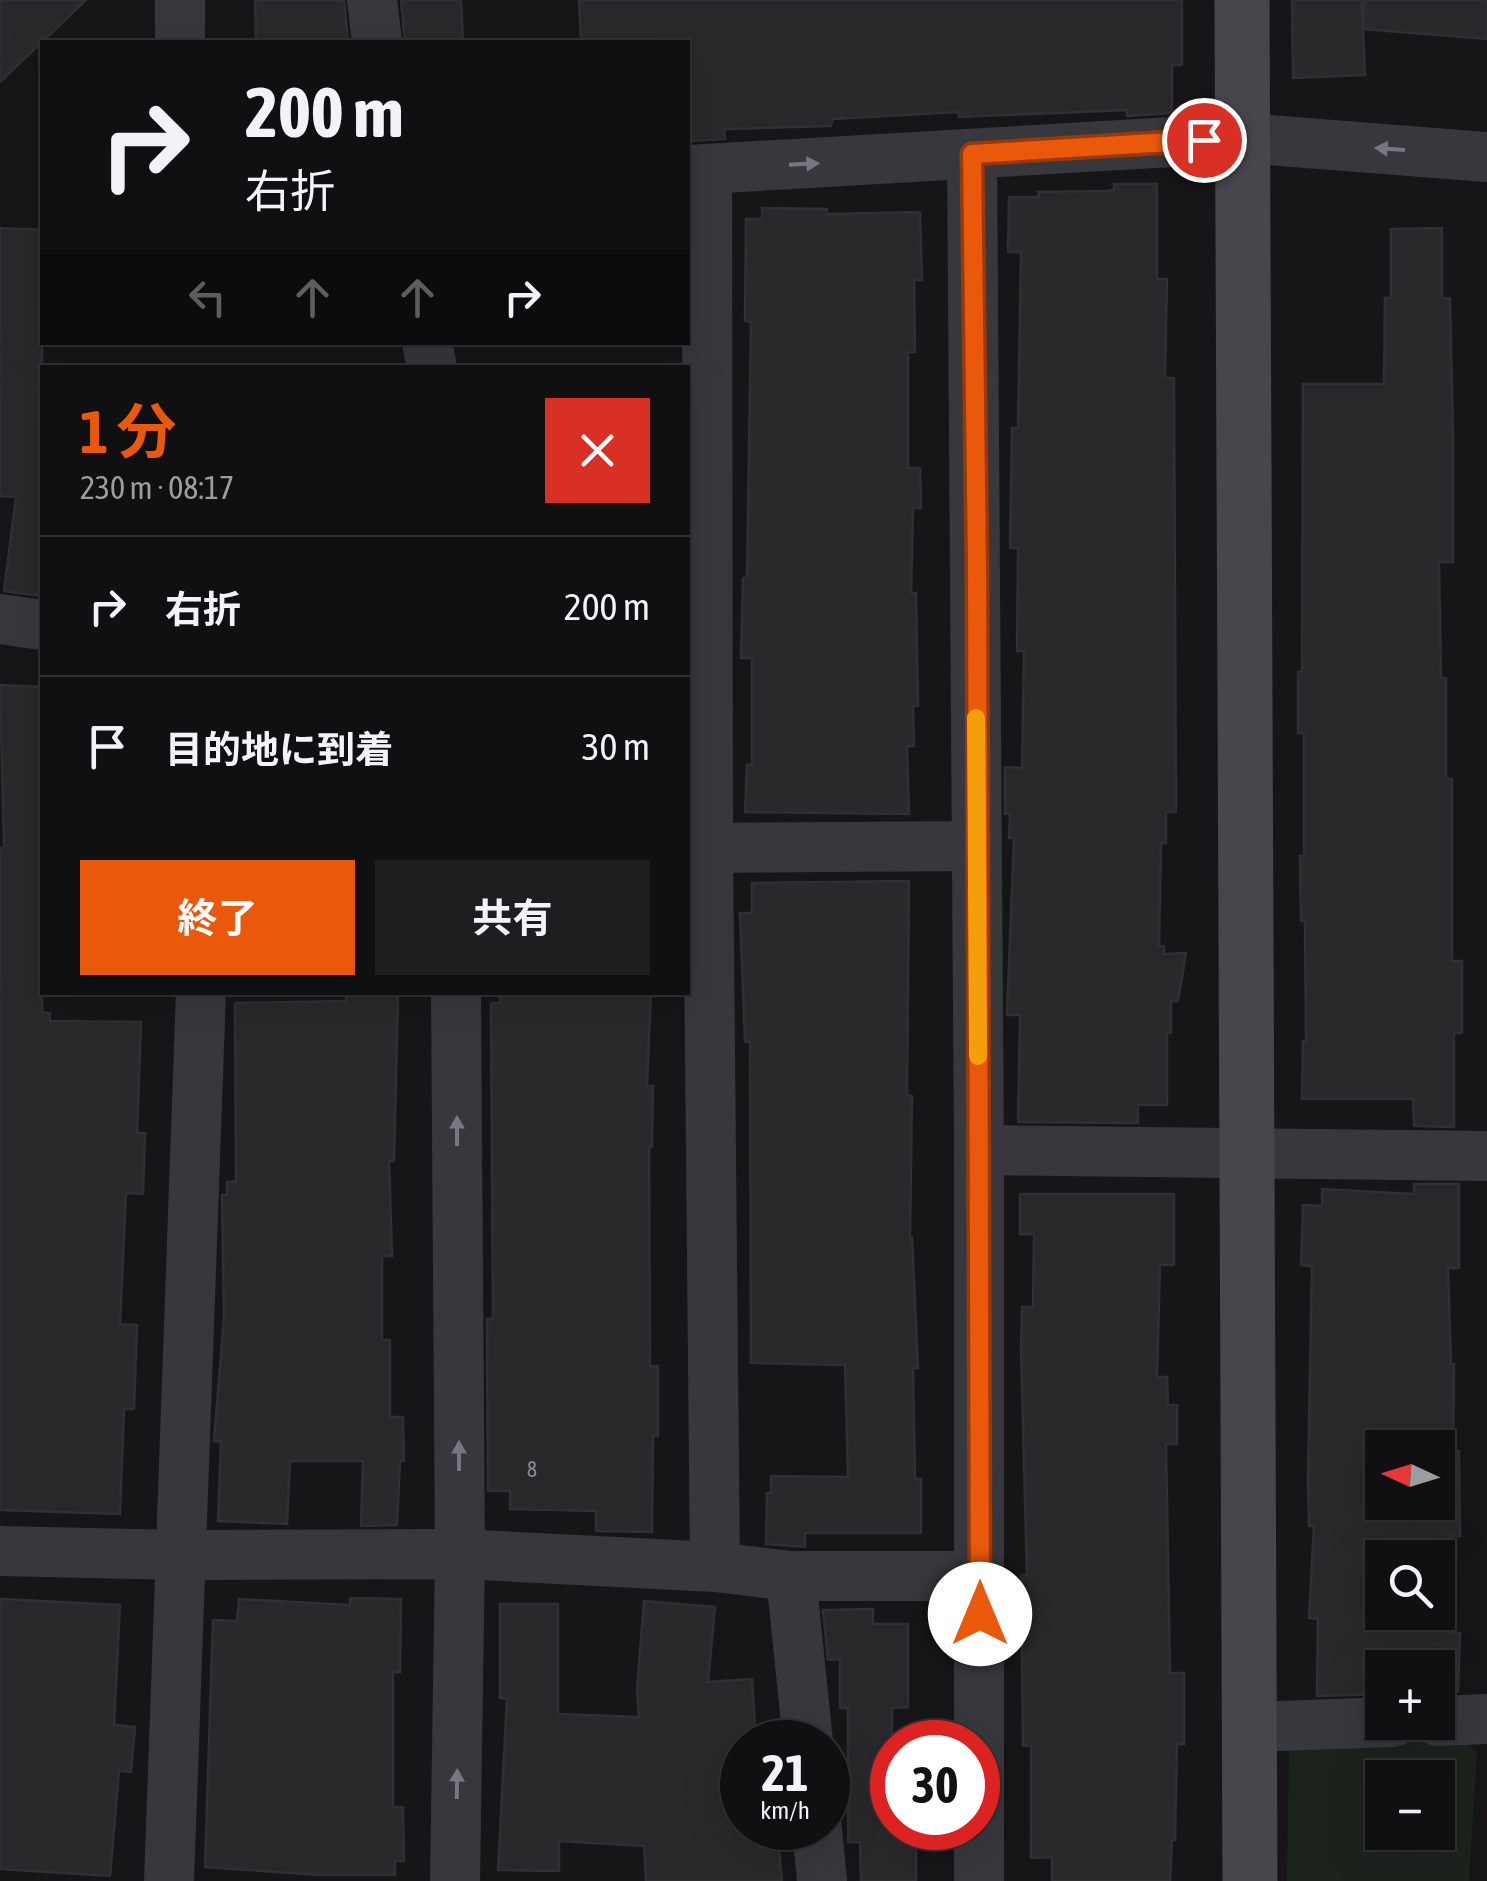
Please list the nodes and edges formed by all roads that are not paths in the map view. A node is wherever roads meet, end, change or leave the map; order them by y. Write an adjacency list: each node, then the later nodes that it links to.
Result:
1 (180, 0): 4 (street)
2 (372, 0): 5 (street)
3 (1242, 0): 6 (street)
4 (180, 40)
5 (377, 40)
6 (1242, 138): 7 (street); 8 (street, one-way to 6); 17 (street)
7 (972, 154): 9 (street, one-way to 7); 12 (street)
8 (1487, 157)
9 (697, 169): 13 (street)
10 (0, 619): 11 (street)
11 (40, 625)
12 (976, 846): 13 (street); 16 (street)
13 (698, 848): 22 (street)
14 (201, 995): 21 (street)
15 (456, 995): 20 (street, one-way to 15)
16 (979, 1150): 17 (street); 24 (street)
17 (1246, 1152): 18 (street); 29 (street)
18 (1487, 1156)
19 (0, 1552): 21 (street)
20 (460, 1554): 21 (street); 22 (street); 32 (street, one-way to 20)
21 (179, 1555): 31 (street)
22 (715, 1567): 23 (street)
23 (791, 1576): 24 (street); 26 (street)
24 (980, 1576): 34 (street)
25 (1487, 1719): 27 (street)
26 (806, 1720)
27 (1455, 1720)
28 (1365, 1723): 29 (street)
29 (1249, 1727): 35 (street)
30 (819, 1850): 33 (street)
31 (170, 1881)
32 (456, 1881)
33 (822, 1881)
34 (979, 1881)
35 (1250, 1881)

